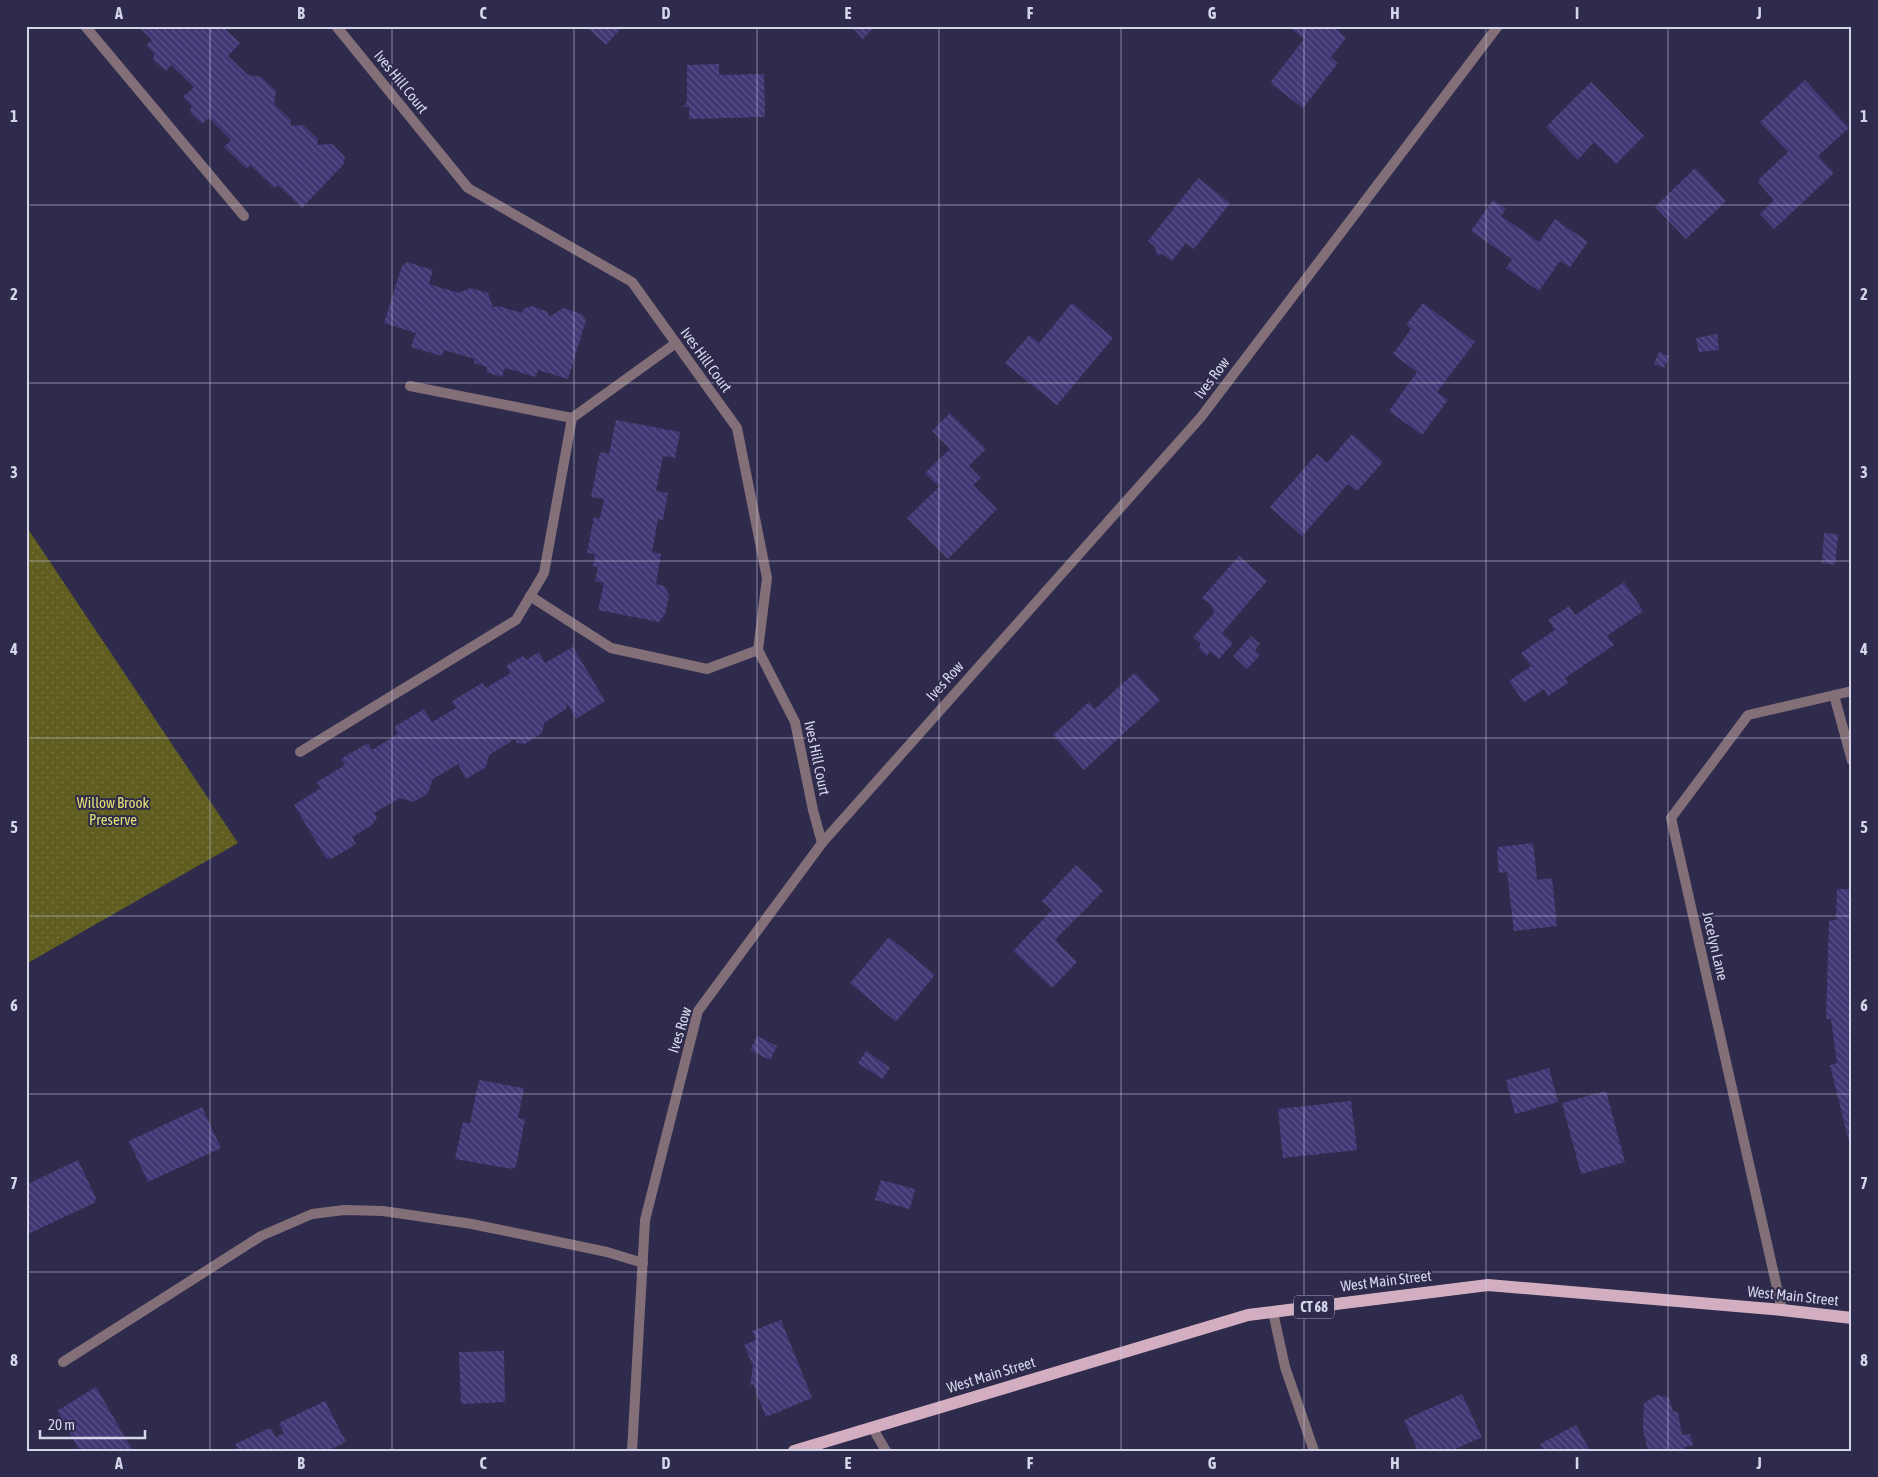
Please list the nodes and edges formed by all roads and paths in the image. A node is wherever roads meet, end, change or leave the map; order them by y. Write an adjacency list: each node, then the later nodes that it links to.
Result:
1 (85, 26): 4 (street)
2 (336, 26): 5 (street, Ives Hill Court)
3 (1498, 26): 14 (street, Ives Row)
4 (244, 216)
5 (676, 344): 7 (street); 9 (street, Ives Hill Court)
6 (410, 386): 7 (street)
7 (572, 418): 8 (street)
8 (530, 596): 9 (street); 12 (street)
9 (758, 650): 14 (street, Ives Hill Court)
10 (1852, 691): 11 (street, Jocelyn Lane)
11 (1834, 695): 13 (street); 16 (street, Jocelyn Lane)
12 (300, 752)
13 (1852, 761)
14 (822, 843): 15 (street, Ives Row)
15 (643, 1263): 19 (street); 21 (street, Ives Row)
16 (1782, 1310): 17 (main road, West Main Street / CT 68); 18 (main road, West Main Street / CT 68)
17 (1272, 1312): 20 (main road, West Main Street / CT 68); 24 (street)
18 (1852, 1318)
19 (63, 1362)
20 (872, 1427): 22 (main road, West Main Street / CT 68); 23 (street)
21 (632, 1451)
22 (794, 1451)
23 (886, 1451)
24 (1314, 1451)

